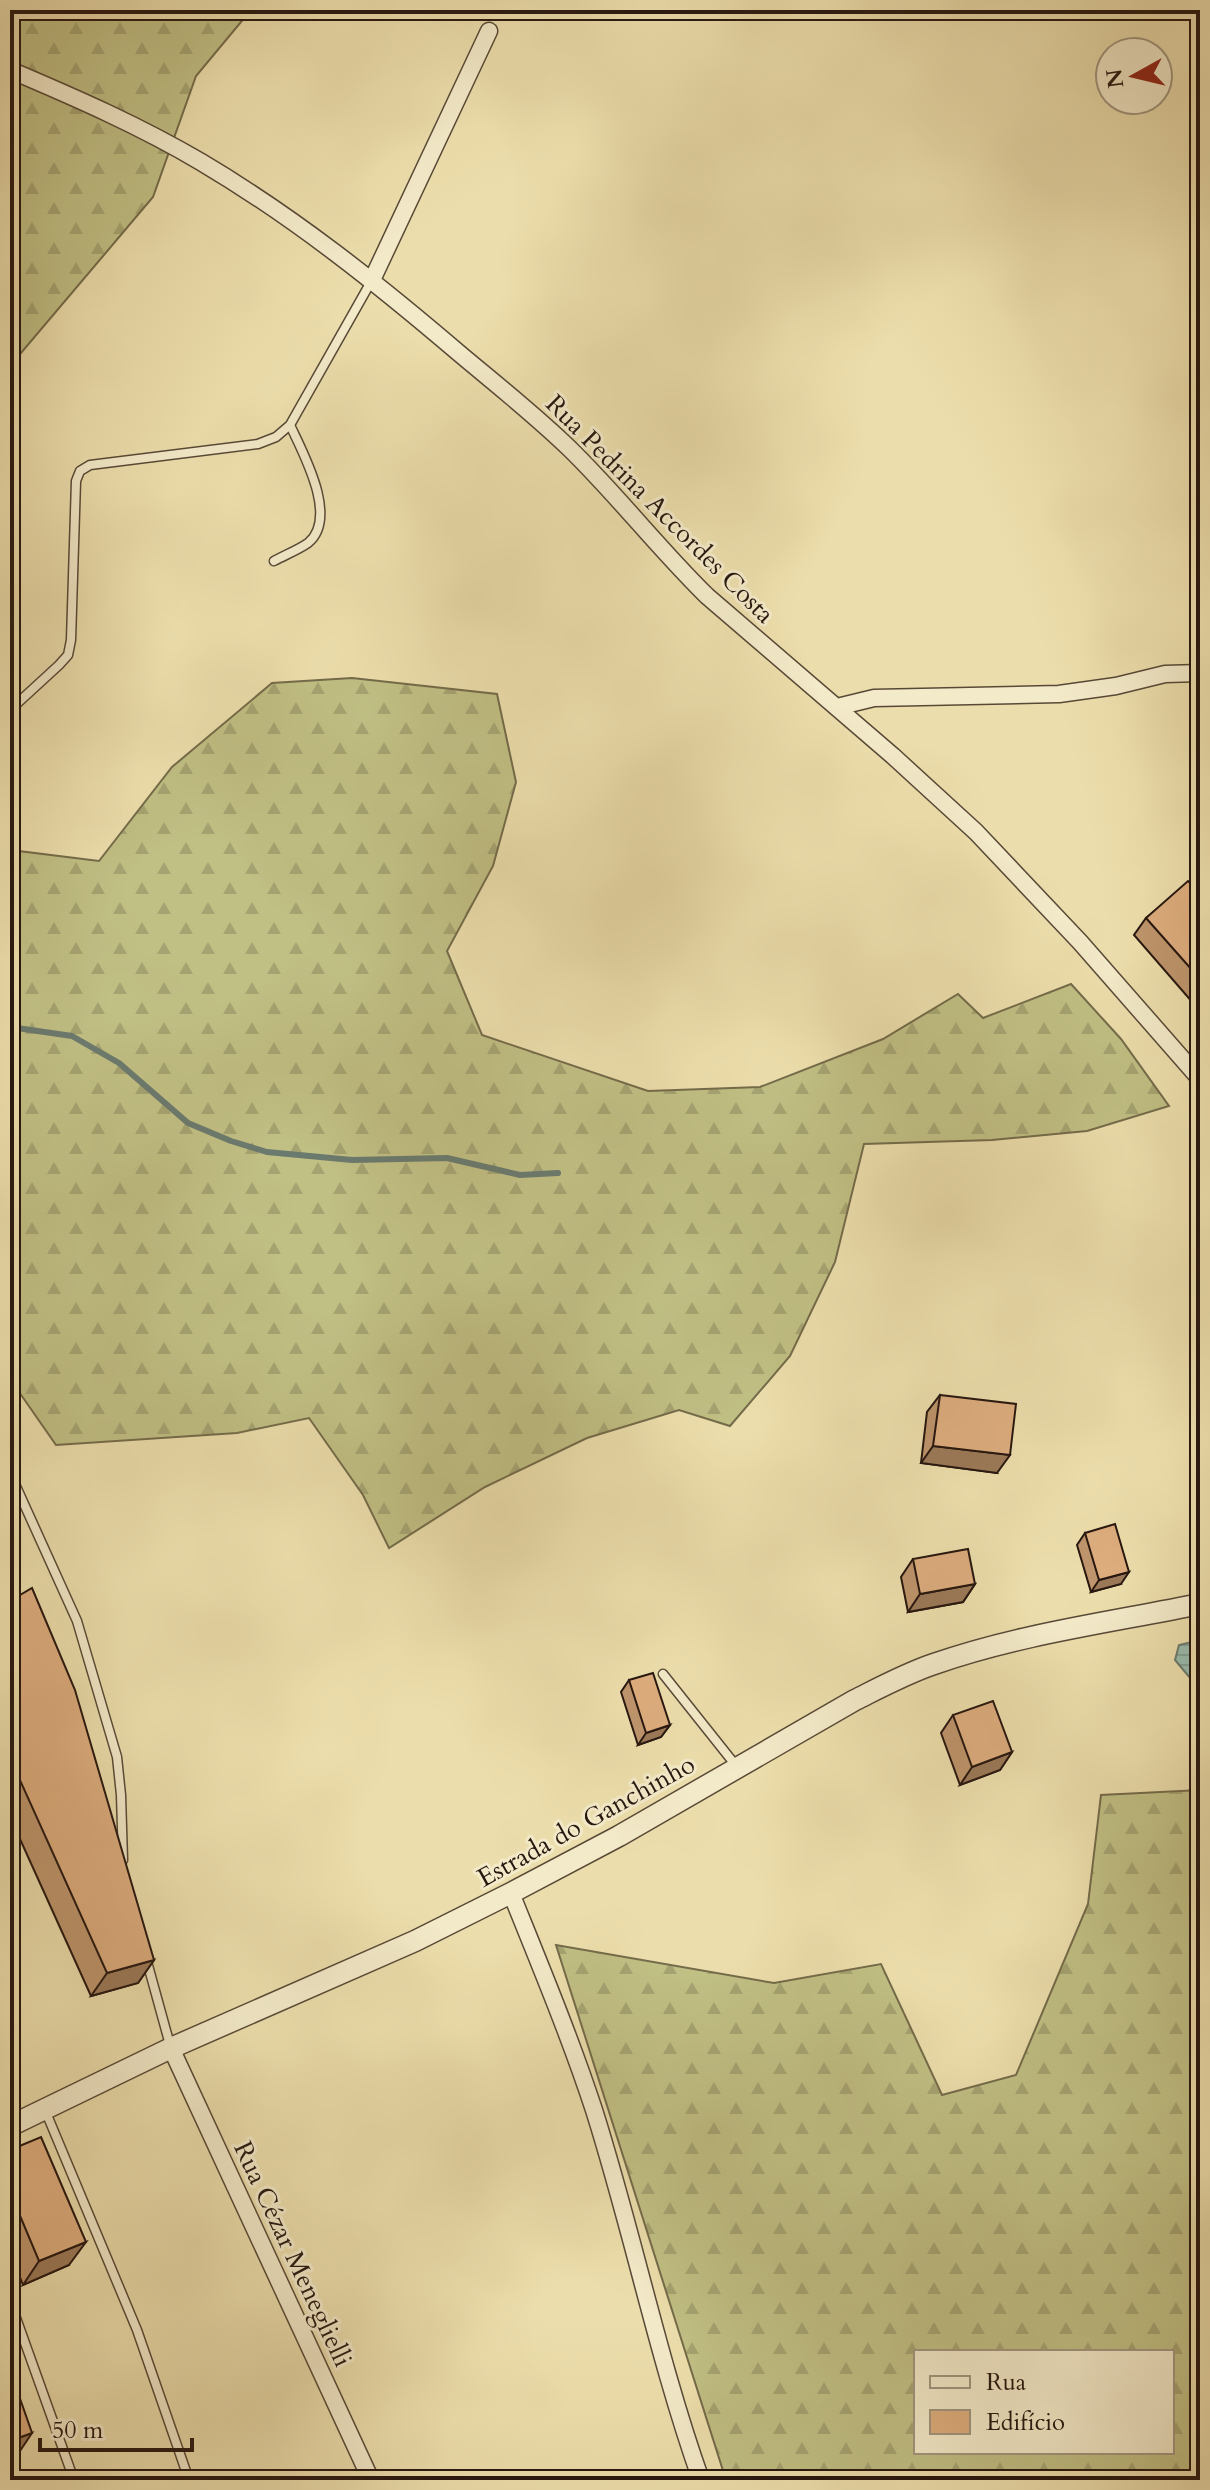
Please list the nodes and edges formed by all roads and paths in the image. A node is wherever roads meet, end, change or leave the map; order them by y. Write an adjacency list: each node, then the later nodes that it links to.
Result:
1 (489, 31): 3 (street)
2 (10, 70): 3 (street, Rua Pedrina Accordes Costa)
3 (372, 280): 4 (lane); 7 (street, Rua Pedrina Accordes Costa)
4 (290, 425): 5 (lane); 8 (lane)
5 (274, 561)
6 (1200, 673): 7 (street)
7 (837, 707): 9 (street, Rua Pedrina Accordes Costa)
8 (10, 710)
9 (1200, 1079)
10 (10, 1473): 14 (lane)
11 (1200, 1604): 13 (street, Estrada do Ganchinho)
12 (663, 1674): 13 (lane)
13 (737, 1767): 15 (street, Estrada do Ganchinho)
14 (124, 1869)
15 (511, 1893): 17 (street, Estrada do Ganchinho); 24 (street)
16 (141, 1942): 17 (lane)
17 (171, 2048): 18 (street, Estrada do Ganchinho); 23 (street, Rua Cézar Meneglielli)
18 (44, 2109): 19 (street, Estrada do Ganchinho); 22 (lane)
19 (10, 2126)
20 (10, 2301): 21 (lane)
21 (74, 2480)
22 (189, 2480)
23 (371, 2480)
24 (701, 2480)

